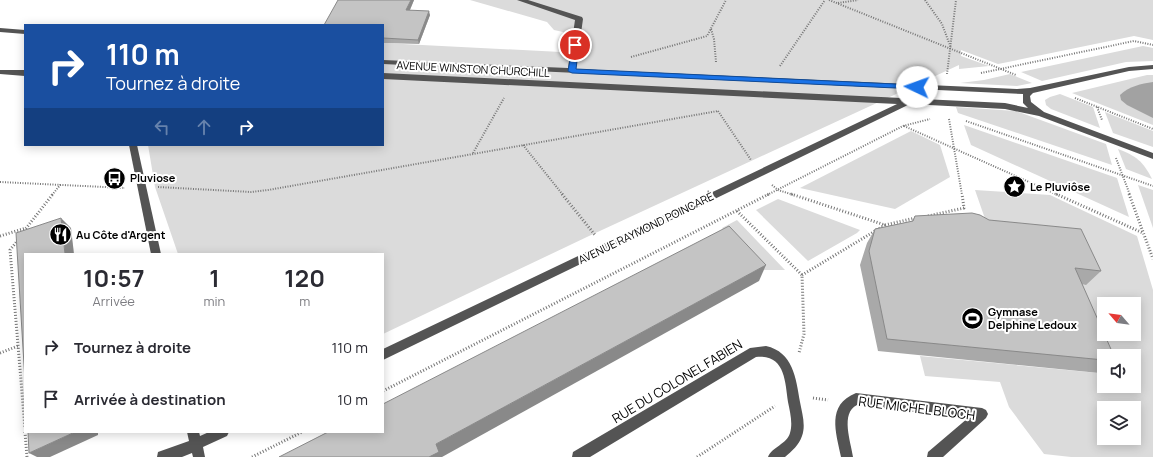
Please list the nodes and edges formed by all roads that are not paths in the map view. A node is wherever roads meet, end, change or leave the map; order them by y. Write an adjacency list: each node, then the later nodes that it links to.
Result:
1 (521, 0): 6 (street)
2 (0, 30): 3 (street)
3 (24, 32)
4 (384, 62): 6 (street, AVENUE WINSTON CHURCHILL)
5 (1153, 67): 10 (street, AVENUE WINSTON CHURCHILL)
6 (572, 71): 10 (street, AVENUE WINSTON CHURCHILL)
7 (0, 72): 8 (street)
8 (24, 73)
9 (384, 76): 11 (street, AVENUE WINSTON CHURCHILL)
10 (1030, 91): 12 (street)
11 (909, 101): 12 (street, AVENUE WINSTON CHURCHILL); 16 (street, AVENUE RAYMOND POINCARÉ)
12 (1041, 114): 14 (street)
13 (133, 146): 15 (street)
14 (1153, 156)
15 (156, 253)
16 (384, 355)
17 (221, 433): 18 (street)
18 (196, 444): 19 (street)
19 (163, 457)
20 (578, 457): 21 (street, RUE DU COLONEL FABIEN)
21 (774, 457)
22 (847, 457): 23 (street, RUE MICHEL BLOCH)
23 (933, 457)

